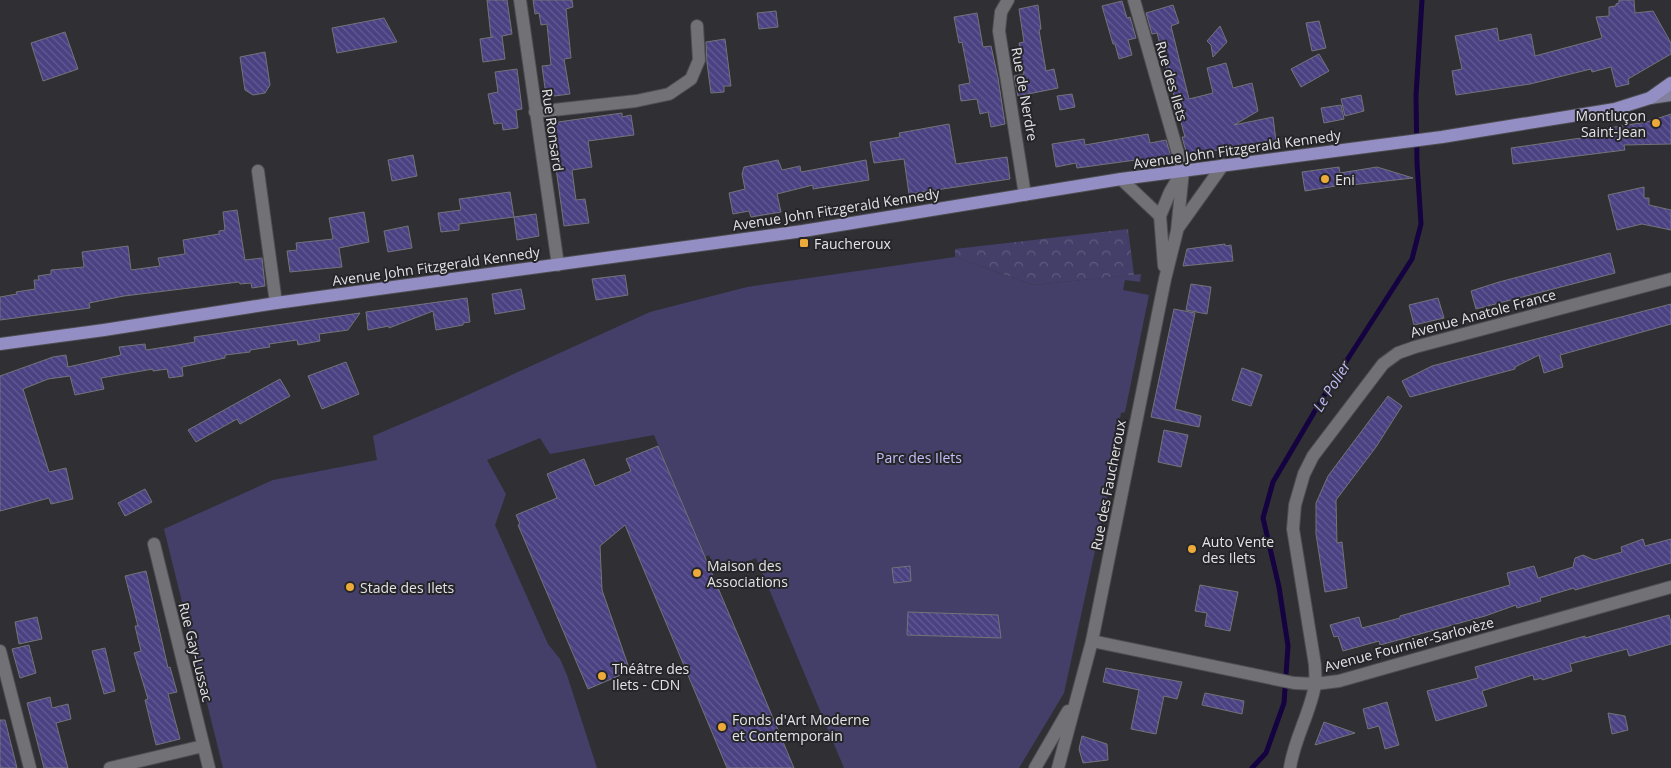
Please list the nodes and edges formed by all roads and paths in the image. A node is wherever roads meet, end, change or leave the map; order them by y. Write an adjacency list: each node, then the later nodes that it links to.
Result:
1 (520, 0): 8 (street, Rue Ronsard)
2 (1008, 0): 13 (street, Rue de Nerdre)
3 (1134, 0): 11 (street, Rue des Ilets)
4 (697, 26): 8 (street)
5 (1671, 83): 7 (main road, Avenue John Fitzgerald Kennedy)
6 (1671, 95): 7 (main road)
7 (1650, 98): 9 (main road, Avenue John Fitzgerald Kennedy)
8 (535, 112): 16 (street, Rue Ronsard)
9 (1224, 165): 11 (main road, Avenue John Fitzgerald Kennedy); 15 (street, Rue des Faucheroux)
10 (258, 171): 19 (street)
11 (1183, 171): 12 (main road, Avenue John Fitzgerald Kennedy); 14 (street, Rue des Faucheroux); 15 (street, Rue des Faucheroux)
12 (1121, 179): 13 (main road, Avenue John Fitzgerald Kennedy); 14 (street)
13 (1026, 195): 16 (main road, Avenue John Fitzgerald Kennedy)
14 (1160, 216): 17 (street, Rue des Faucheroux)
15 (1177, 230): 17 (street, Rue des Faucheroux)
16 (558, 265): 19 (main road, Avenue John Fitzgerald Kennedy)
17 (1165, 278): 23 (street, Rue des Faucheroux)
18 (1671, 278): 25 (street, Avenue Anatole France)
19 (276, 304): 20 (main road, Avenue John Fitzgerald Kennedy)
20 (0, 344)
21 (154, 544): 27 (street, Rue Gay-Lussac)
22 (1671, 587): 25 (street, Avenue Fournier-Sarlovèze)
23 (1092, 641): 25 (street, Avenue Fournier-Sarlovèze); 26 (street, Rue des Faucheroux)
24 (0, 652): 28 (street)
25 (1315, 684): 33 (street, Avenue Anatole France)
26 (1077, 696): 31 (street, Rue des Faucheroux); 32 (street, Rue des Faucheroux)
27 (203, 746): 29 (street); 30 (street, Rue Gay-Lussac)
28 (30, 768)
29 (110, 768)
30 (209, 768)
31 (1035, 768)
32 (1058, 768)
33 (1290, 768)

